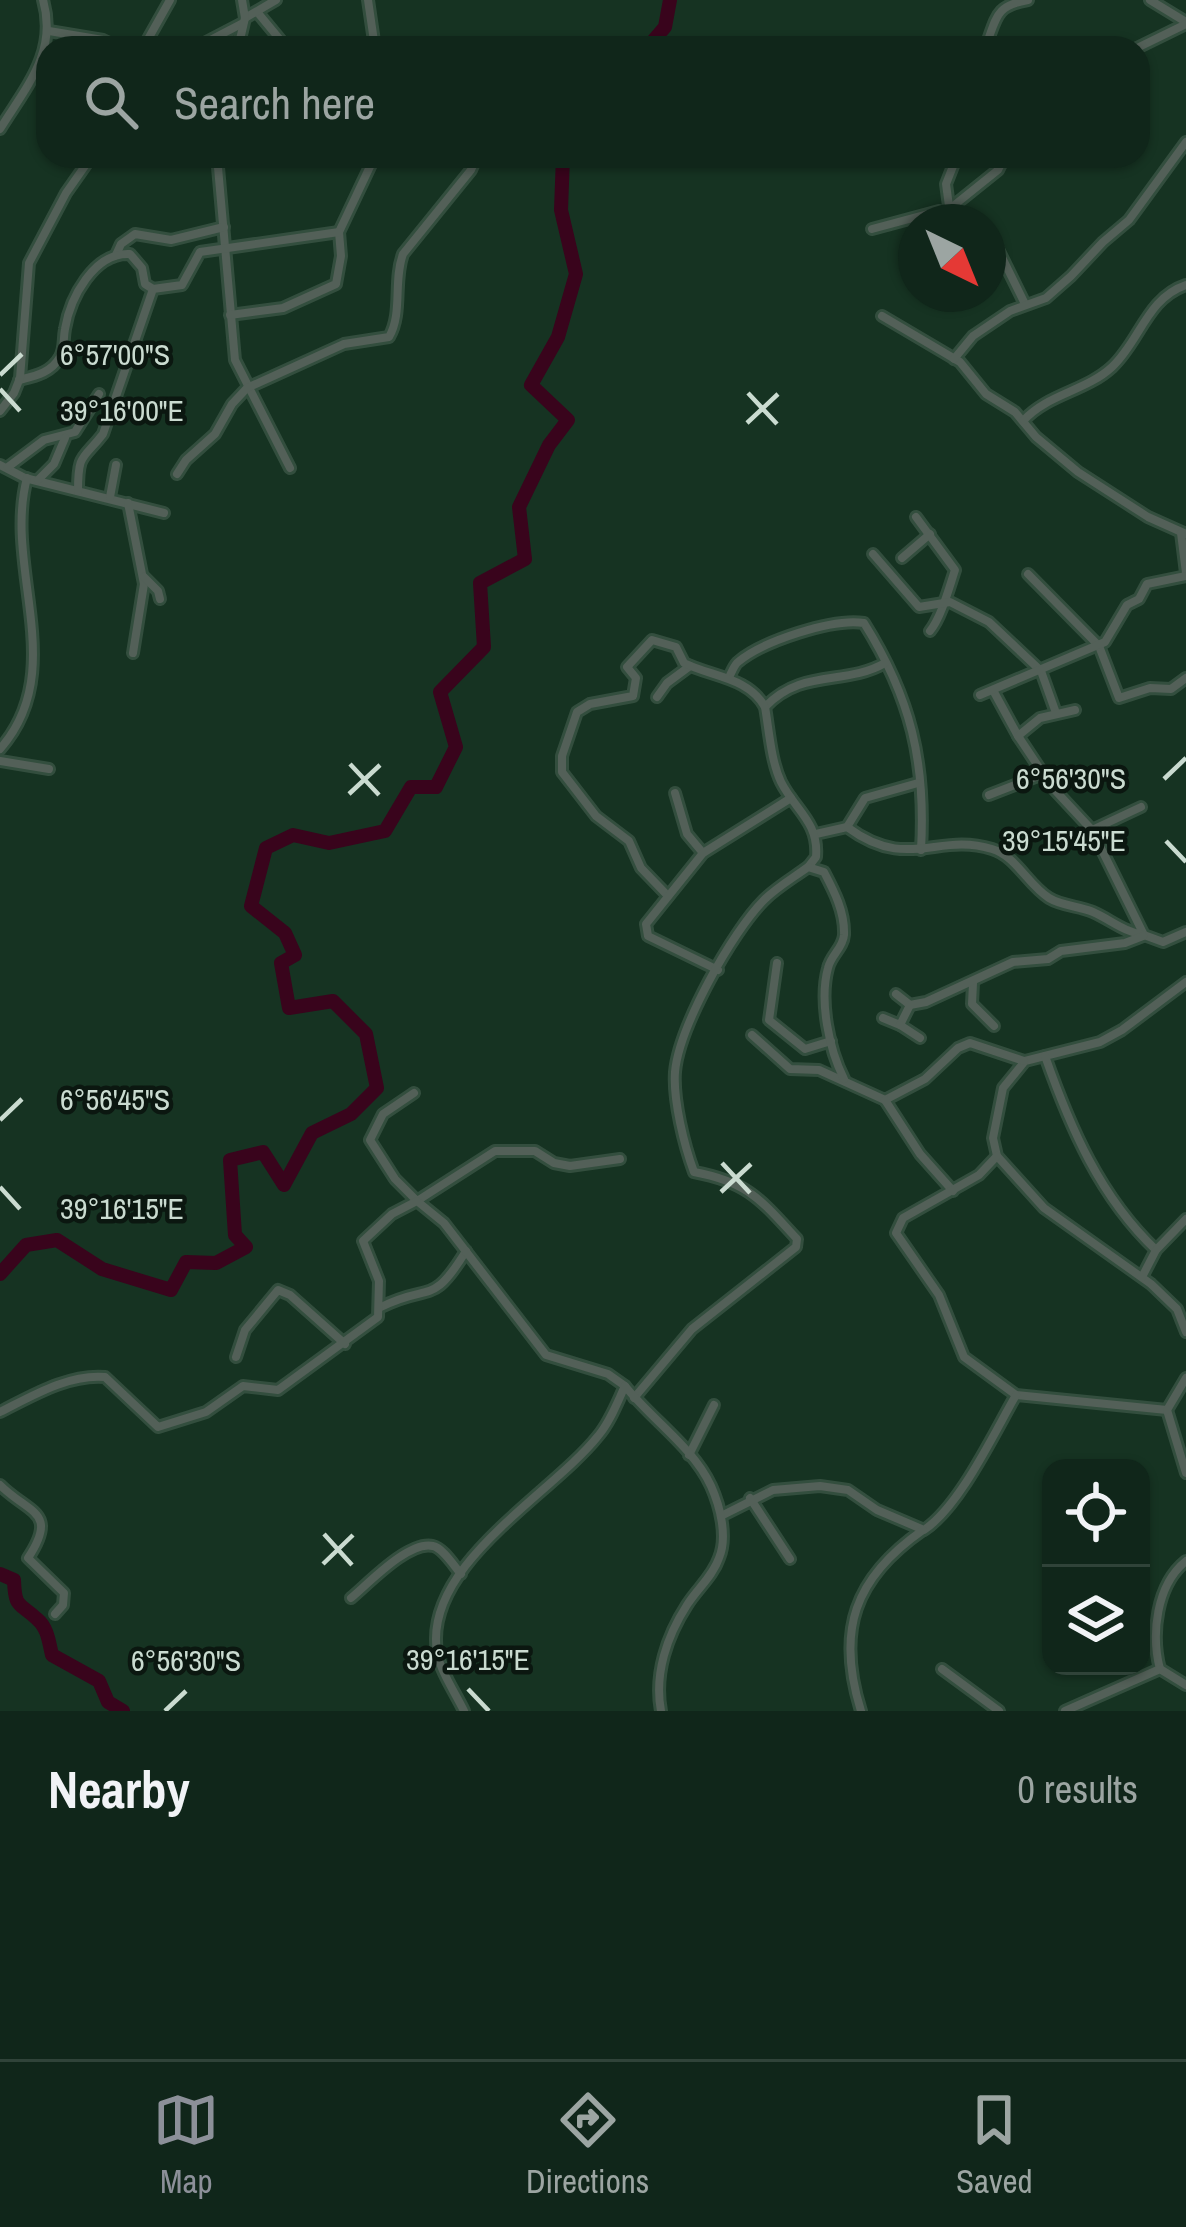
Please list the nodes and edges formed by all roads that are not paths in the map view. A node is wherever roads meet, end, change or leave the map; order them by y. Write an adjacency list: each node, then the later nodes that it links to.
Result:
1 (43, 0): 11 (street)
2 (170, 0): 14 (street)
3 (242, 0): 9 (street)
4 (276, 0): 8 (street)
5 (368, 0): 18 (street)
6 (1028, 0): 19 (street)
7 (1150, 0): 10 (street)
8 (258, 13): 9 (street); 17 (street)
9 (244, 21): 15 (street); 16 (street)
10 (1186, 23): 20 (street)
11 (49, 31): 12 (street); 13 (street)
12 (49, 36)
13 (80, 36)
14 (150, 36)
15 (217, 36)
16 (241, 36)
17 (277, 36)
18 (373, 36)
19 (989, 36)
20 (1150, 41)
21 (36, 70): 22 (street)
22 (0, 129)
23 (1185, 145): 41 (street)
24 (84, 168): 45 (street)
25 (218, 168): 33 (street)
26 (369, 168): 35 (street)
27 (472, 168): 46 (street)
28 (952, 168): 30 (street)
29 (999, 168): 31 (street)
30 (948, 204)
31 (955, 204)
32 (898, 220): 34 (street)
33 (224, 227): 36 (street); 37 (street)
34 (872, 229)
35 (339, 232): 36 (street); 42 (street)
36 (225, 247): 40 (street); 42 (street)
37 (116, 255): 40 (street); 45 (street)
38 (1006, 266): 41 (street)
39 (1186, 284): 49 (street)
40 (153, 289): 56 (street)
41 (1025, 304): 44 (street)
42 (230, 315): 46 (street)
43 (882, 316): 44 (street)
44 (954, 358): 49 (street)
45 (19, 380): 48 (street)
46 (247, 388): 53 (street); 54 (street)
47 (99, 394): 50 (street)
48 (0, 411)
49 (1024, 420): 62 (street)
50 (65, 437): 52 (street); 55 (street)
51 (116, 465): 57 (street)
52 (4, 466): 55 (street)
53 (290, 468)
54 (177, 474)
55 (32, 480): 56 (street); 85 (street)
56 (78, 490): 57 (street)
57 (110, 497): 58 (street)
58 (128, 503): 59 (street); 67 (street)
59 (164, 513)
60 (916, 517): 61 (street)
61 (930, 533): 64 (street); 69 (street)
62 (1183, 534): 66 (street)
63 (873, 554): 69 (street)
64 (902, 558)
65 (1028, 574): 71 (street)
66 (1186, 574): 71 (street)
67 (142, 576): 68 (street); 72 (street)
68 (160, 599)
69 (941, 602): 70 (street); 75 (street)
70 (930, 631)
71 (1099, 646): 75 (street); 77 (street)
72 (133, 653)
73 (885, 663): 76 (street); 81 (street); 89 (street)
74 (690, 666): 76 (street); 80 (street); 100 (street)
75 (1041, 670): 78 (street); 83 (street)
76 (729, 678): 81 (street)
77 (1186, 678)
78 (994, 692): 79 (street); 84 (street)
79 (980, 695)
80 (658, 697)
81 (765, 706): 92 (street)
82 (1076, 710): 83 (street)
83 (1056, 713): 84 (street)
84 (1018, 736): 88 (street)
85 (0, 749)
86 (0, 761): 87 (street)
87 (49, 770)
88 (1043, 774): 91 (street); 95 (street)
89 (918, 783): 94 (street); 97 (street)
90 (675, 793): 98 (street)
91 (989, 795)
92 (791, 798): 96 (street); 98 (street)
93 (1141, 806): 95 (street)
94 (847, 827): 96 (street); 97 (street)
95 (1092, 830): 102 (street)
96 (816, 834): 99 (street)
97 (921, 850): 102 (street)
98 (703, 853): 100 (street)
99 (808, 867): 104 (street); 114 (street)
100 (668, 896): 104 (street)
101 (1186, 932): 102 (street)
102 (1144, 935): 105 (street)
103 (777, 963): 114 (street)
104 (718, 970): 136 (street)
105 (973, 981): 108 (street); 111 (street)
106 (1186, 984): 115 (street)
107 (896, 994): 108 (street)
108 (910, 1005): 110 (street)
109 (883, 1018): 110 (street)
110 (900, 1025): 113 (street)
111 (994, 1026)
112 (752, 1035): 117 (street)
113 (920, 1038)
114 (831, 1041): 117 (street)
115 (1044, 1055): 116 (street); 125 (street)
116 (1025, 1061): 119 (street); 120 (street)
117 (844, 1079): 119 (street)
118 (414, 1093): 123 (street)
119 (885, 1100): 122 (street)
120 (998, 1156): 122 (street); 127 (street)
121 (620, 1159): 123 (street)
122 (953, 1191): 135 (street)
123 (418, 1201): 126 (street); 128 (street)
124 (1186, 1219): 125 (street)
125 (1156, 1250): 127 (street)
126 (466, 1251): 128 (street); 134 (street)
127 (1142, 1277): 129 (street)
128 (381, 1307): 131 (street)
129 (1181, 1307): 130 (street)
130 (1186, 1332)
131 (345, 1344): 132 (street); 139 (street)
132 (236, 1357)
133 (1186, 1378): 138 (street)
134 (625, 1386): 136 (street); 148 (street)
135 (1016, 1395): 138 (street); 145 (street)
136 (634, 1398): 140 (street)
137 (714, 1405): 140 (street)
138 (1167, 1410): 141 (street)
139 (0, 1412)
140 (689, 1455): 144 (street)
141 (1186, 1473)
142 (0, 1485): 150 (street)
143 (750, 1498): 144 (street); 145 (street); 146 (street)
144 (721, 1516): 155 (street)
145 (924, 1529): 156 (street)
146 (790, 1559)
147 (1186, 1561): 152 (street)
148 (460, 1574): 149 (street); 154 (street)
149 (351, 1598)
150 (55, 1614)
151 (942, 1669): 157 (street)
152 (1160, 1669): 153 (street); 158 (street)
153 (1186, 1685)
154 (464, 1711)
155 (662, 1711)
156 (861, 1711)
157 (999, 1711)
158 (1065, 1711)

